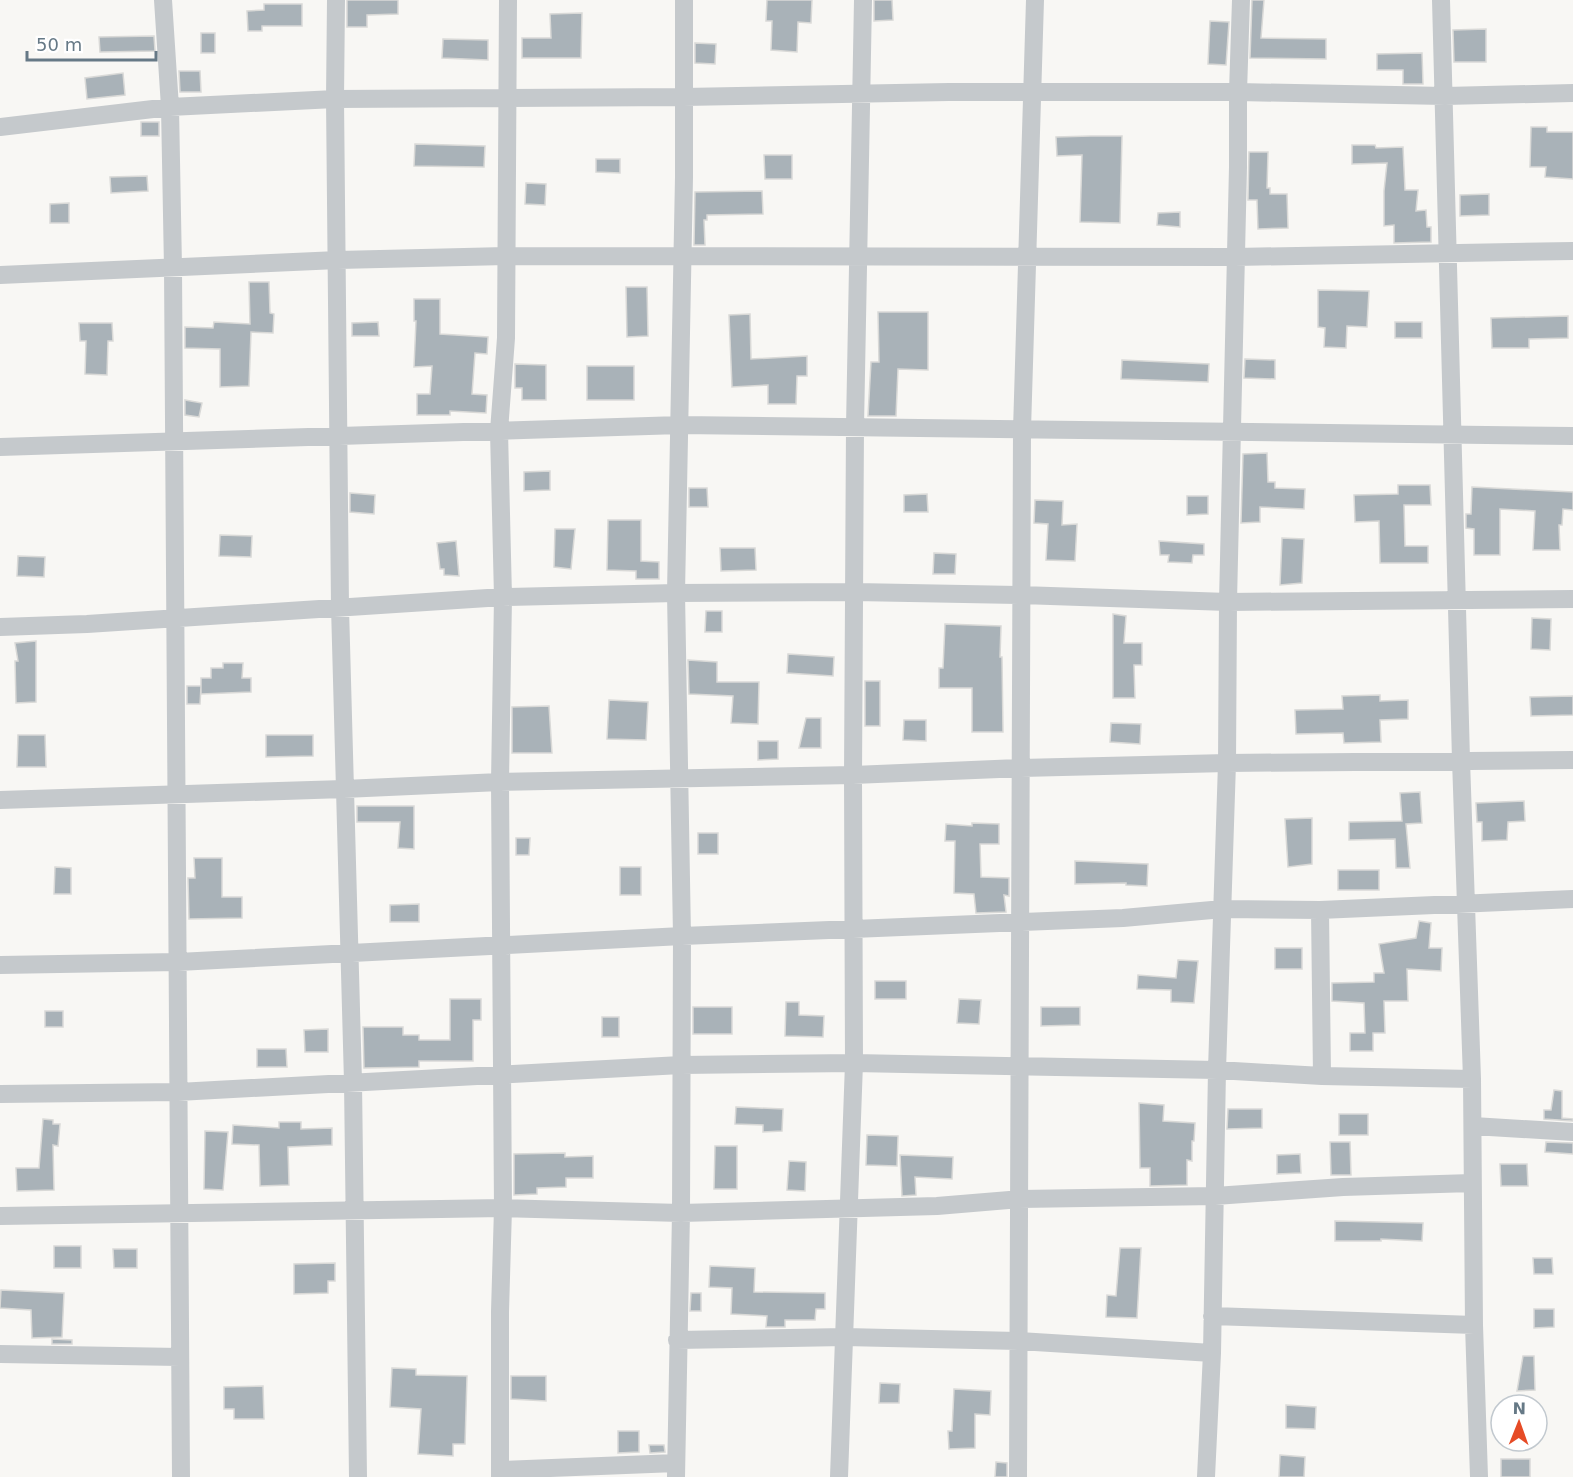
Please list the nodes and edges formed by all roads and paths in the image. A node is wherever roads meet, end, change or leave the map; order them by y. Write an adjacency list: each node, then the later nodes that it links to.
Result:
1 (163, 0): 17 (street)
2 (336, 0): 15 (street)
3 (508, 0): 16 (street)
4 (684, 0): 14 (street)
5 (863, 0): 10 (street)
6 (1035, 0): 11 (street)
7 (1241, 0): 9 (street)
8 (1441, 0): 13 (street)
9 (1238, 92): 11 (street); 13 (street); 25 (street)
10 (861, 93): 11 (street); 14 (street); 23 (street)
11 (1033, 93): 24 (street)
12 (1573, 93): 13 (street)
13 (1445, 96): 20 (street)
14 (684, 97): 16 (street); 22 (street)
15 (335, 99): 16 (street); 17 (street); 26 (street)
16 (508, 99): 21 (street)
17 (170, 107): 18 (street); 27 (street)
18 (0, 127)
19 (1573, 251): 20 (street)
20 (1449, 252): 25 (street); 34 (street)
21 (506, 255): 22 (street); 26 (street); 32 (street)
22 (682, 255): 23 (street); 29 (street)
23 (860, 255): 24 (street); 30 (street)
24 (1027, 255): 25 (street); 31 (street)
25 (1235, 257): 33 (street)
26 (338, 260): 27 (street); 35 (street)
27 (173, 268): 28 (street); 37 (street)
28 (0, 275)
29 (680, 425): 30 (street); 32 (street); 40 (street)
30 (855, 427): 31 (street); 39 (street)
31 (1022, 430): 33 (street); 41 (street)
32 (498, 431): 35 (street); 42 (street)
33 (1232, 432): 34 (street); 45 (street)
34 (1453, 435): 36 (street); 44 (street)
35 (339, 436): 37 (street); 46 (street)
36 (1573, 436)
37 (174, 441): 38 (street); 47 (street)
38 (0, 447)
39 (855, 592): 40 (street); 41 (street); 53 (street)
40 (676, 593): 42 (street); 54 (street)
41 (1021, 595): 45 (street); 52 (street)
42 (503, 597): 46 (street); 55 (street)
43 (1573, 598): 44 (street)
44 (1457, 599): 45 (street); 49 (street)
45 (1228, 602): 51 (street)
46 (340, 608): 47 (street); 56 (street)
47 (176, 618): 48 (street); 57 (street)
48 (0, 627)
49 (1461, 760): 50 (street); 51 (street); 60 (street)
50 (1573, 760)
51 (1227, 763): 52 (street); 61 (street)
52 (1021, 768): 53 (street); 63 (street)
53 (853, 775): 54 (street); 64 (street)
54 (678, 778): 55 (street); 65 (street)
55 (500, 782): 56 (street); 66 (street)
56 (344, 789): 57 (street); 67 (street)
57 (177, 795): 58 (street); 68 (street)
58 (0, 800)
59 (1573, 899): 60 (street)
60 (1468, 902): 62 (street); 76 (street)
61 (1223, 909): 62 (street); 63 (street); 73 (street)
62 (1320, 910): 75 (street)
63 (1020, 923): 64 (street); 72 (street)
64 (854, 929): 65 (street); 70 (street)
65 (681, 936): 66 (street); 71 (street)
66 (502, 946): 67 (street); 74 (street)
67 (348, 952): 68 (street); 77 (street)
68 (178, 962): 69 (street); 78 (street)
69 (0, 964)
70 (854, 1063): 71 (street); 72 (street); 86 (street)
71 (681, 1065): 74 (street); 88 (street)
72 (1021, 1065): 73 (street); 84 (street)
73 (1217, 1070): 75 (street); 83 (street)
74 (502, 1074): 77 (street); 85 (street)
75 (1322, 1076): 76 (street)
76 (1472, 1079): 80 (street)
77 (353, 1082): 78 (street); 87 (street)
78 (178, 1092): 79 (street); 89 (street)
79 (0, 1094)
80 (1473, 1126): 81 (street); 82 (street)
81 (1573, 1132)
82 (1472, 1183): 83 (street); 92 (street)
83 (1215, 1197): 84 (street); 91 (street)
84 (1020, 1199): 86 (street); 95 (street)
85 (503, 1208): 87 (street); 88 (street); 100 (street)
86 (849, 1208): 88 (street); 93 (street)
87 (354, 1210): 89 (street); 102 (street)
88 (681, 1212): 94 (street)
89 (178, 1213): 90 (street); 98 (street)
90 (0, 1216)
91 (1212, 1316): 92 (street); 96 (street)
92 (1474, 1325): 106 (street)
93 (845, 1337): 94 (street); 95 (street); 103 (street)
94 (677, 1340): 99 (street)
95 (1019, 1341): 96 (street); 104 (street)
96 (1212, 1353): 105 (street)
97 (0, 1354): 98 (street)
98 (180, 1357): 101 (street)
99 (676, 1470): 100 (street)
100 (500, 1474)
101 (181, 1477)
102 (358, 1477)
103 (839, 1477)
104 (1018, 1477)
105 (1206, 1477)
106 (1479, 1477)

